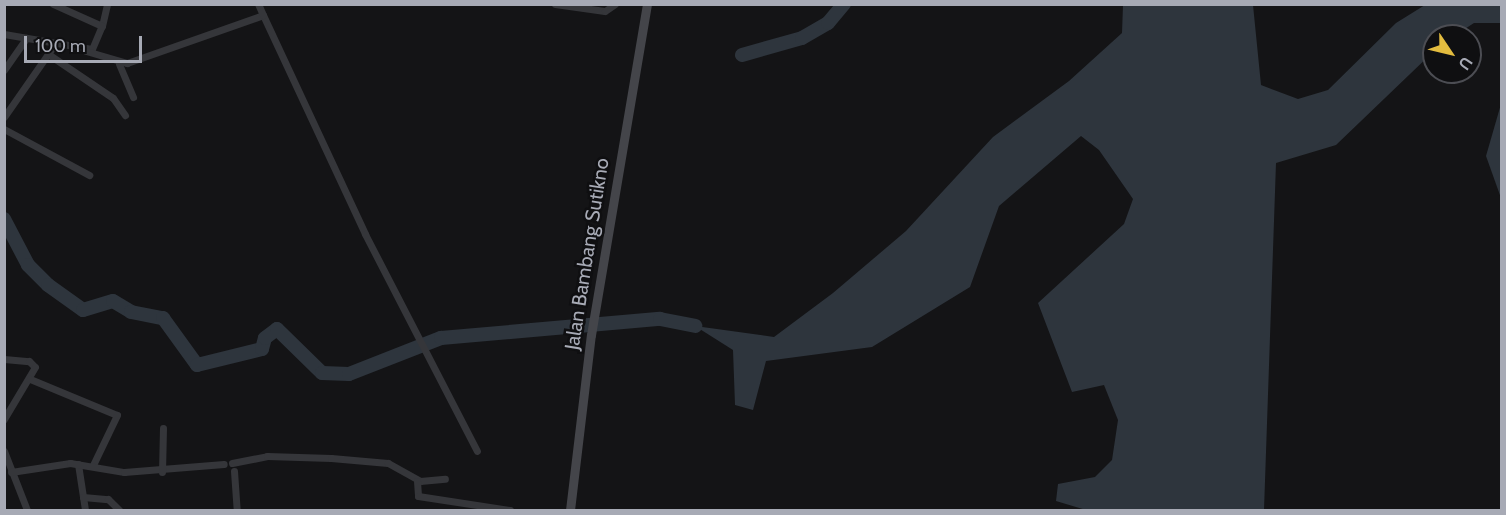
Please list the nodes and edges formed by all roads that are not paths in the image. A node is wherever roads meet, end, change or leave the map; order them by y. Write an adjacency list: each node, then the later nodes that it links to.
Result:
1 (53, 4): 8 (street)
2 (107, 4): 8 (street)
3 (258, 4): 7 (street)
4 (555, 4): 5 (street)
5 (615, 4)
6 (647, 4): 40 (street, Jalan Bambang Sutikno)
7 (263, 15): 14 (street); 26 (street)
8 (102, 26): 12 (street)
9 (4, 33): 10 (street)
10 (26, 38): 11 (street); 15 (street)
11 (55, 44): 12 (street); 13 (street)
12 (86, 51): 14 (street)
13 (48, 54): 17 (street); 18 (street)
14 (119, 64): 16 (street)
15 (4, 70)
16 (133, 97)
17 (125, 115)
18 (4, 117)
19 (4, 129): 20 (street)
20 (89, 175)
21 (4, 359): 22 (street)
22 (30, 379): 23 (street); 28 (street)
23 (4, 419)
24 (164, 428): 31 (street)
25 (4, 451): 30 (street)
26 (477, 452)
27 (78, 464): 28 (street); 30 (street); 34 (street)
28 (93, 465): 31 (street)
29 (234, 471): 38 (street)
30 (11, 472): 35 (street)
31 (162, 472): 33 (street)
32 (445, 479): 33 (street)
33 (417, 481): 39 (street)
34 (83, 497): 36 (street); 37 (street)
35 (27, 510)
36 (85, 510)
37 (119, 510)
38 (237, 510)
39 (510, 510)
40 (570, 510)

